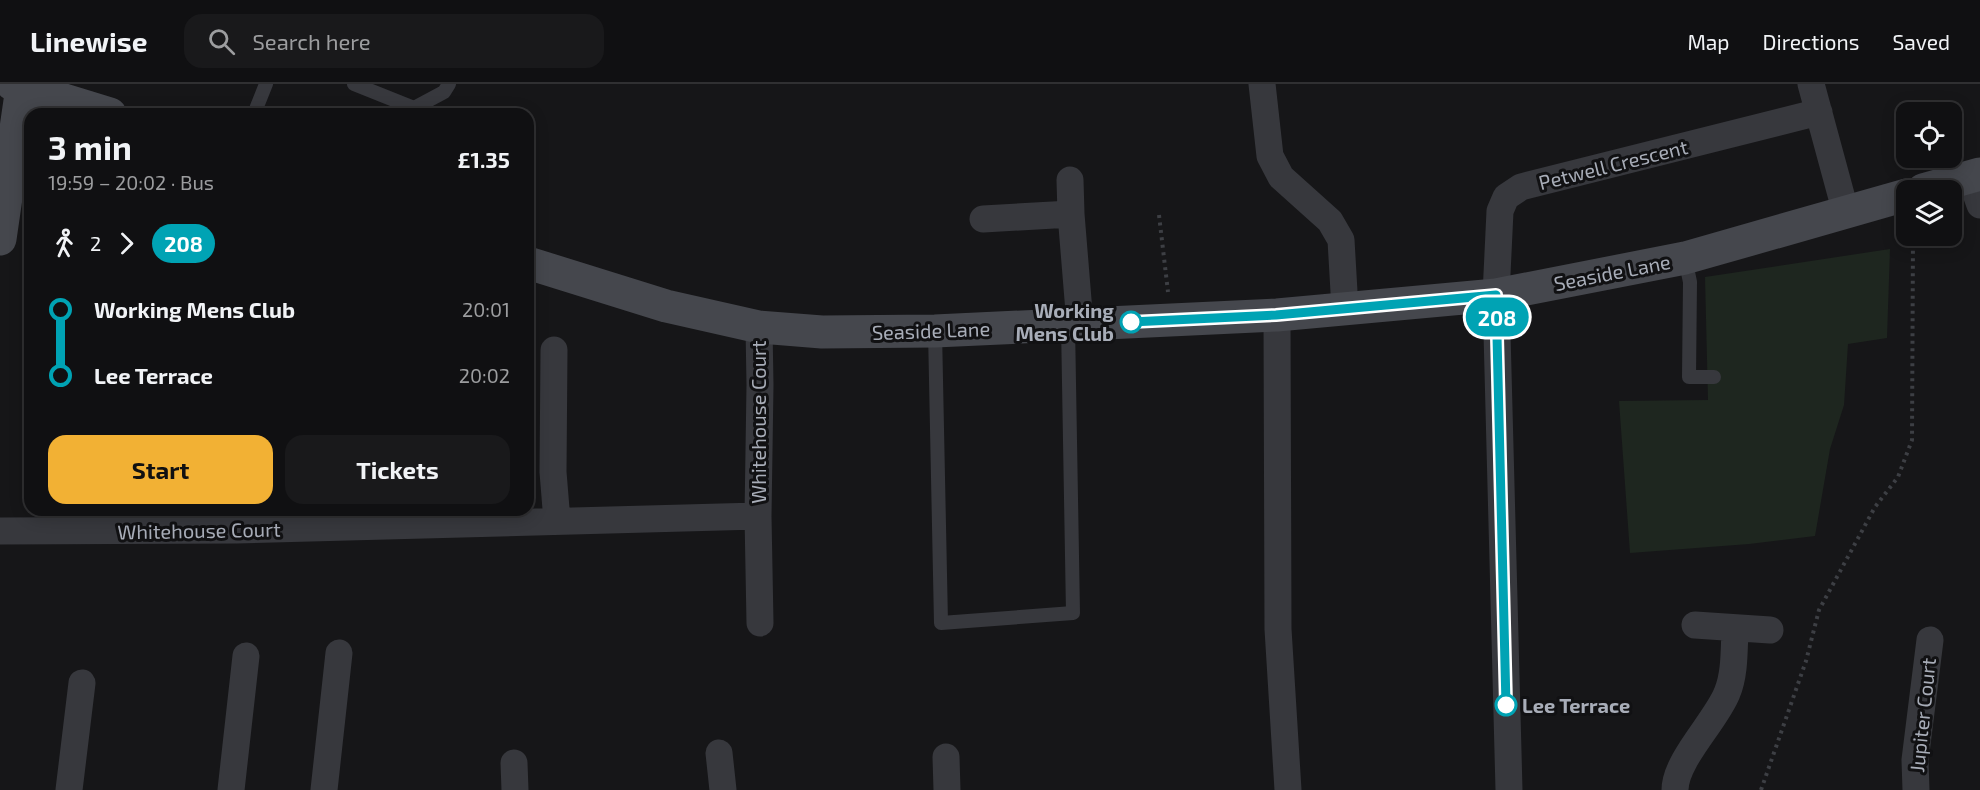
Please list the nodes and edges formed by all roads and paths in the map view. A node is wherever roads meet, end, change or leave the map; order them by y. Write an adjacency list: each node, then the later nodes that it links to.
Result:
1 (266, 84): 8 (lane)
2 (354, 84): 9 (lane)
3 (449, 84): 10 (lane)
4 (1262, 84): 25 (street)
5 (1811, 84): 11 (street)
6 (17, 85): 7 (main road); 20 (main road)
7 (91, 108)
8 (256, 108)
9 (403, 108)
10 (415, 108)
11 (1819, 112): 16 (street); 24 (street, Petwell Crescent)
12 (1070, 180): 17 (street)
13 (1977, 185): 14 (main road)
14 (1962, 186)
15 (1896, 198): 16 (main road, Seaside Lane)
16 (1846, 213): 22 (main road, Seaside Lane)
17 (1071, 214): 19 (street); 28 (street)
18 (1159, 215): 27 (path)
19 (983, 219)
20 (0, 238)
21 (1913, 246): 57 (path)
22 (1685, 258): 24 (main road, Seaside Lane); 32 (lane)
23 (534, 265): 29 (main road, Seaside Lane)
24 (1496, 295): 25 (main road, Seaside Lane); 55 (street, Petwell Crescent)
25 (1345, 309): 26 (main road, Seaside Lane)
26 (1276, 315): 27 (main road, Seaside Lane); 54 (street)
27 (1171, 320): 28 (main road, Seaside Lane)
28 (1074, 324): 30 (main road, Seaside Lane); 30 (lane)
29 (759, 327): 30 (main road, Seaside Lane); 33 (street, Whitehouse Court)
30 (934, 331)
31 (554, 350): 35 (street)
32 (1714, 377)
33 (758, 516): 35 (street, Whitehouse Court); 37 (street, Whitehouse Court)
34 (237, 520): 35 (street, Whitehouse Court); 36 (street, Whitehouse Court)
35 (557, 521)
36 (0, 531)
37 (760, 623)
38 (1695, 625): 39 (street)
39 (1735, 629): 40 (street); 56 (street)
40 (1770, 630)
41 (1930, 640): 58 (street, Jupiter Court)
42 (339, 653): 50 (street)
43 (246, 656): 49 (street)
44 (82, 683): 48 (street)
45 (719, 753): 52 (street)
46 (946, 757): 53 (street)
47 (513, 763): 51 (street)
48 (69, 790)
49 (231, 790)
50 (324, 790)
51 (516, 790)
52 (723, 790)
53 (947, 790)
54 (1288, 790)
55 (1509, 790)
56 (1675, 790)
57 (1761, 790)
58 (1916, 790)

